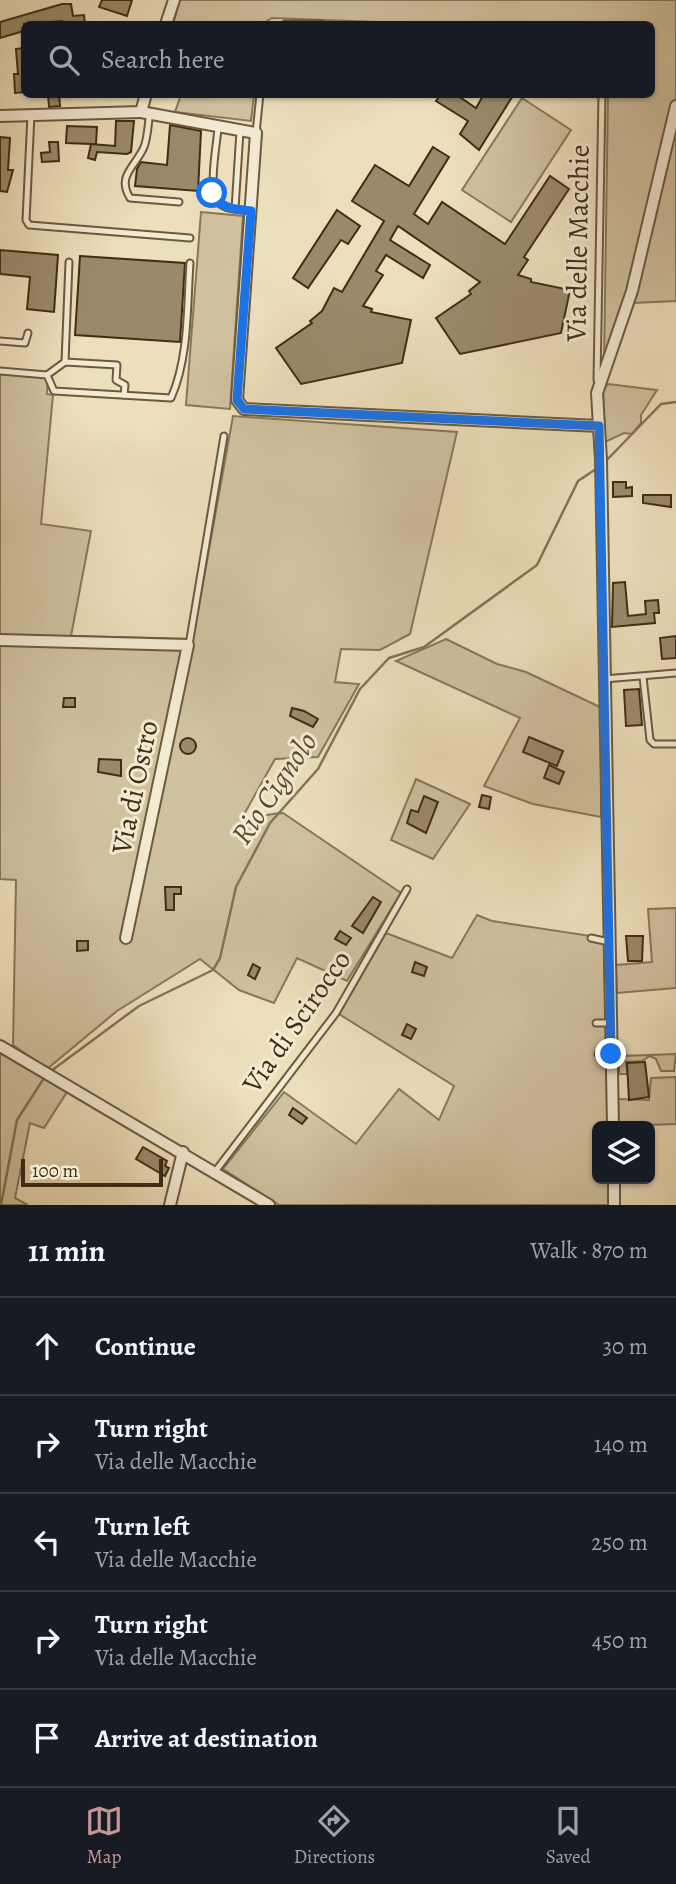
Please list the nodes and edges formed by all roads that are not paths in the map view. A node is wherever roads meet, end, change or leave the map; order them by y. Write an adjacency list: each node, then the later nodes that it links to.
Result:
1 (173, 0): 2 (street)
2 (167, 21)
3 (146, 98): 7 (street)
4 (260, 98): 12 (lane)
5 (602, 98): 24 (lane, Via delle Macchie)
6 (676, 106): 24 (street, Via delle Macchie)
7 (146, 112): 8 (street); 10 (street); 13 (lane)
8 (31, 115): 9 (street); 16 (lane)
9 (0, 116)
10 (218, 128): 11 (street); 14 (lane)
11 (240, 131): 12 (street); 14 (lane)
12 (256, 133): 15 (street)
13 (179, 202)
14 (234, 209): 15 (lane)
15 (251, 211): 26 (street)
16 (190, 238)
17 (69, 262): 21 (lane)
18 (190, 263): 25 (lane)
19 (27, 333): 20 (lane)
20 (0, 341)
21 (65, 362): 23 (lane); 25 (lane)
22 (0, 371): 23 (lane)
23 (47, 374): 25 (lane)
24 (597, 393): 26 (street, Via delle Macchie)
25 (124, 395)
26 (599, 426): 32 (street, Via delle Macchie)
27 (224, 436): 29 (lane)
28 (0, 640): 29 (street)
29 (189, 645): 35 (street, Via di Ostro)
30 (676, 673): 31 (lane)
31 (643, 677): 32 (lane); 33 (lane)
32 (604, 680): 37 (street, Via delle Macchie)
33 (676, 744)
34 (407, 889): 45 (lane, Via di Scirocco)
35 (126, 938)
36 (591, 938): 37 (lane)
37 (609, 942): 39 (street, Via delle Macchie)
38 (596, 1023): 39 (lane)
39 (610, 1023): 42 (street, Via delle Macchie)
40 (3, 1045): 44 (street)
41 (598, 1054): 42 (lane)
42 (611, 1054): 43 (street, Via delle Macchie)
43 (612, 1121)
44 (183, 1150): 45 (street); 47 (street)
45 (214, 1173): 48 (street)
46 (614, 1184): 49 (street)
47 (170, 1205)
48 (269, 1205)
49 (614, 1205)

